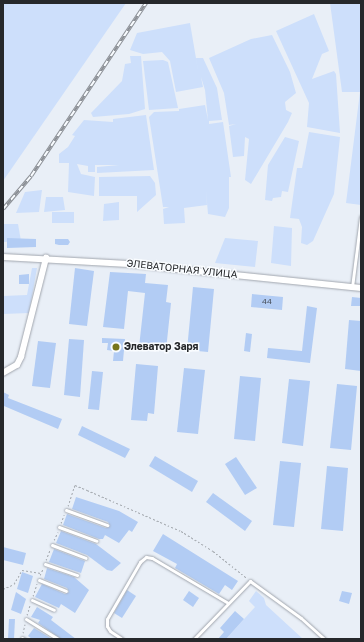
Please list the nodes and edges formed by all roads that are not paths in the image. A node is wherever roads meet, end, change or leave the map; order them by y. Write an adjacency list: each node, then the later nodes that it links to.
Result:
1 (361, 217): 2 (lane)
2 (356, 242): 3 (lane); 6 (lane)
3 (361, 243)
4 (3, 257): 5 (street, ЭЛЕВАТОРНАЯ УЛИЦА)
5 (46, 258): 6 (street, ЭЛЕВАТОРНАЯ УЛИЦА); 8 (street)
6 (352, 287): 7 (street, ЭЛЕВАТОРНАЯ УЛИЦА)
7 (361, 288)
8 (3, 373)
9 (66, 510): 10 (lane)
10 (107, 525)
11 (59, 527): 12 (lane)
12 (97, 542)
13 (52, 545): 14 (lane)
14 (86, 558)
15 (45, 564): 16 (lane)
16 (77, 575)
17 (39, 580): 18 (lane)
18 (66, 591)
19 (32, 600): 21 (lane)
20 (228, 602): 24 (lane); 25 (lane); 26 (lane)
21 (54, 610)
22 (26, 619): 23 (lane)
23 (58, 639)
24 (122, 639)
25 (194, 639)
26 (324, 639)

